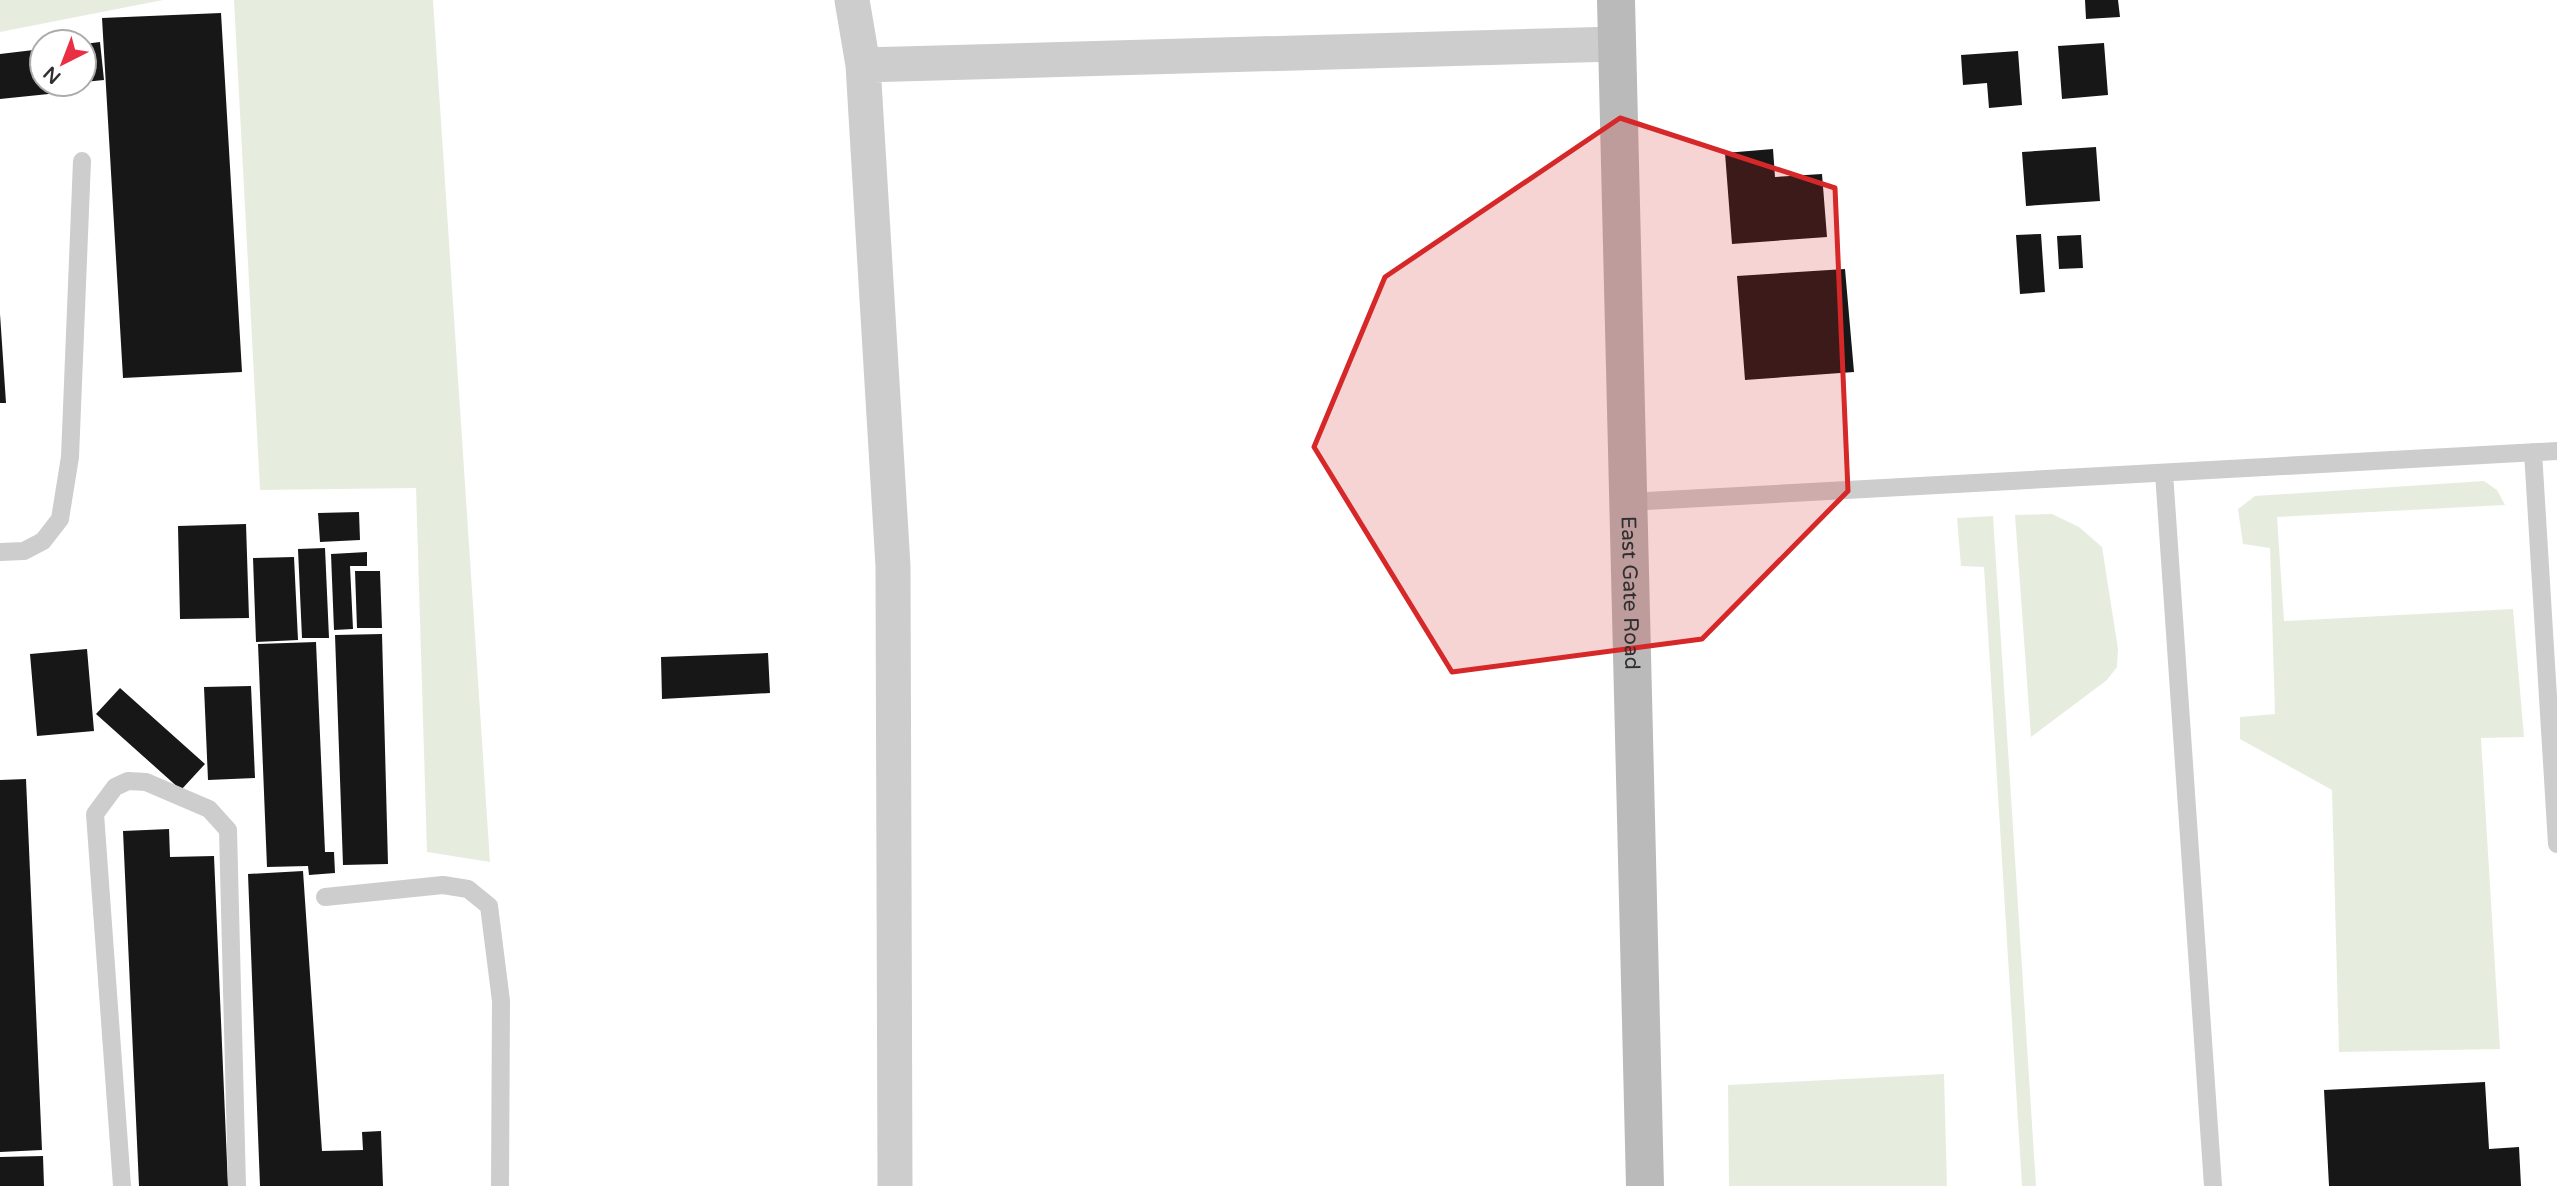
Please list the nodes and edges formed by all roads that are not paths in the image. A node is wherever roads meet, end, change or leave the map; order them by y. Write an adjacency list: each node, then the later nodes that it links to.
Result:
1 (852, 0): 4 (street)
2 (1616, 0): 3 (street, East Gate Road)
3 (1617, 44): 4 (street); 9 (street, East Gate Road)
4 (863, 65): 16 (street)
5 (82, 161): 10 (lane)
6 (2557, 451): 7 (lane)
7 (2533, 452): 8 (lane); 11 (lane)
8 (2164, 473): 9 (lane); 18 (lane)
9 (1628, 502): 17 (street, East Gate Road)
10 (0, 552)
11 (2557, 844)
12 (325, 897): 15 (lane)
13 (122, 1186): 14 (lane)
14 (237, 1186)
15 (500, 1186)
16 (895, 1186)
17 (1645, 1186)
18 (2213, 1186)

